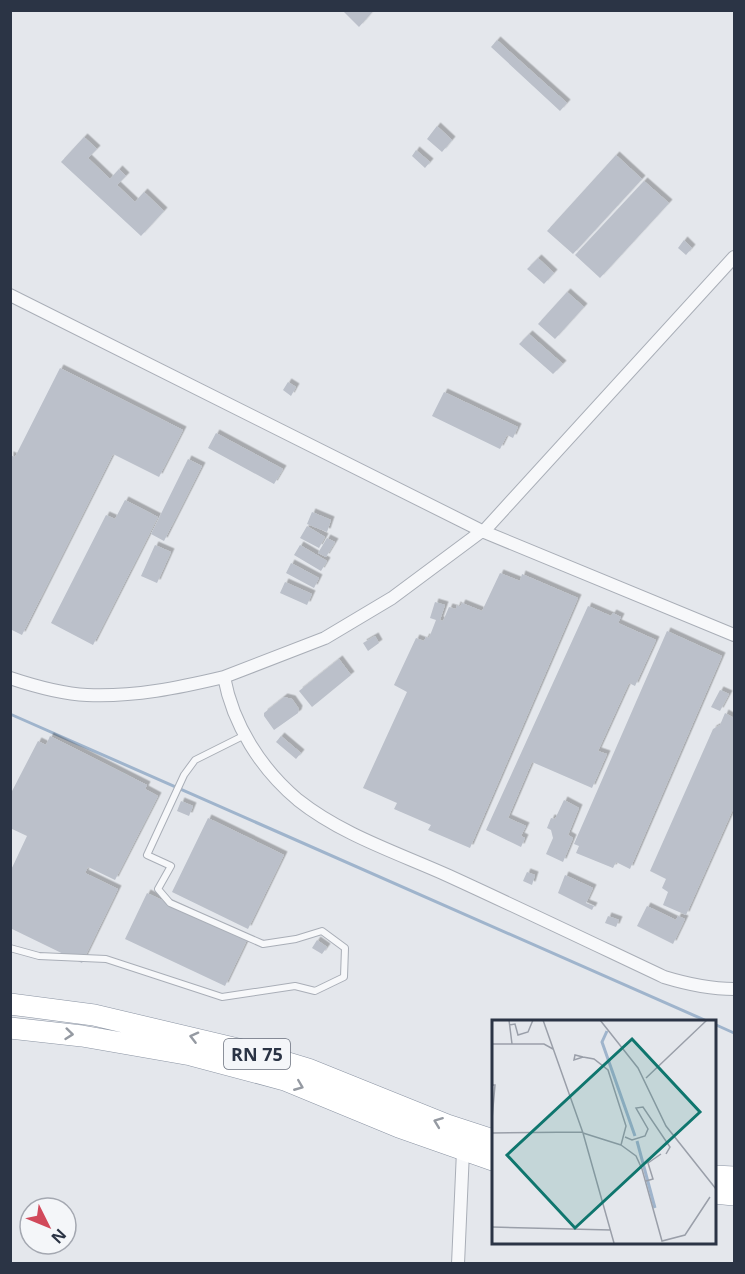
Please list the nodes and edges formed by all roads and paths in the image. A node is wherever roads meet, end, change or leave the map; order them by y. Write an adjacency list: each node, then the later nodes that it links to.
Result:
1 (735, 257): 3 (street)
2 (10, 295): 3 (street)
3 (483, 531): 4 (street); 5 (street)
4 (735, 635)
5 (224, 677): 6 (street); 7 (street)
6 (10, 678)
7 (245, 735): 8 (lane); 9 (street)
8 (10, 948)
9 (735, 989)
10 (10, 1004): 12 (highway, RN 75, one-way to 10)
11 (10, 1028): 13 (highway, RN 75, one-way to 13)
12 (492, 1140)
13 (463, 1151): 14 (highway, RN 75); 19 (street)
14 (492, 1160)
15 (715, 1176): 16 (highway)
16 (735, 1177)
17 (715, 1193): 18 (highway)
18 (735, 1195)
19 (458, 1263)

